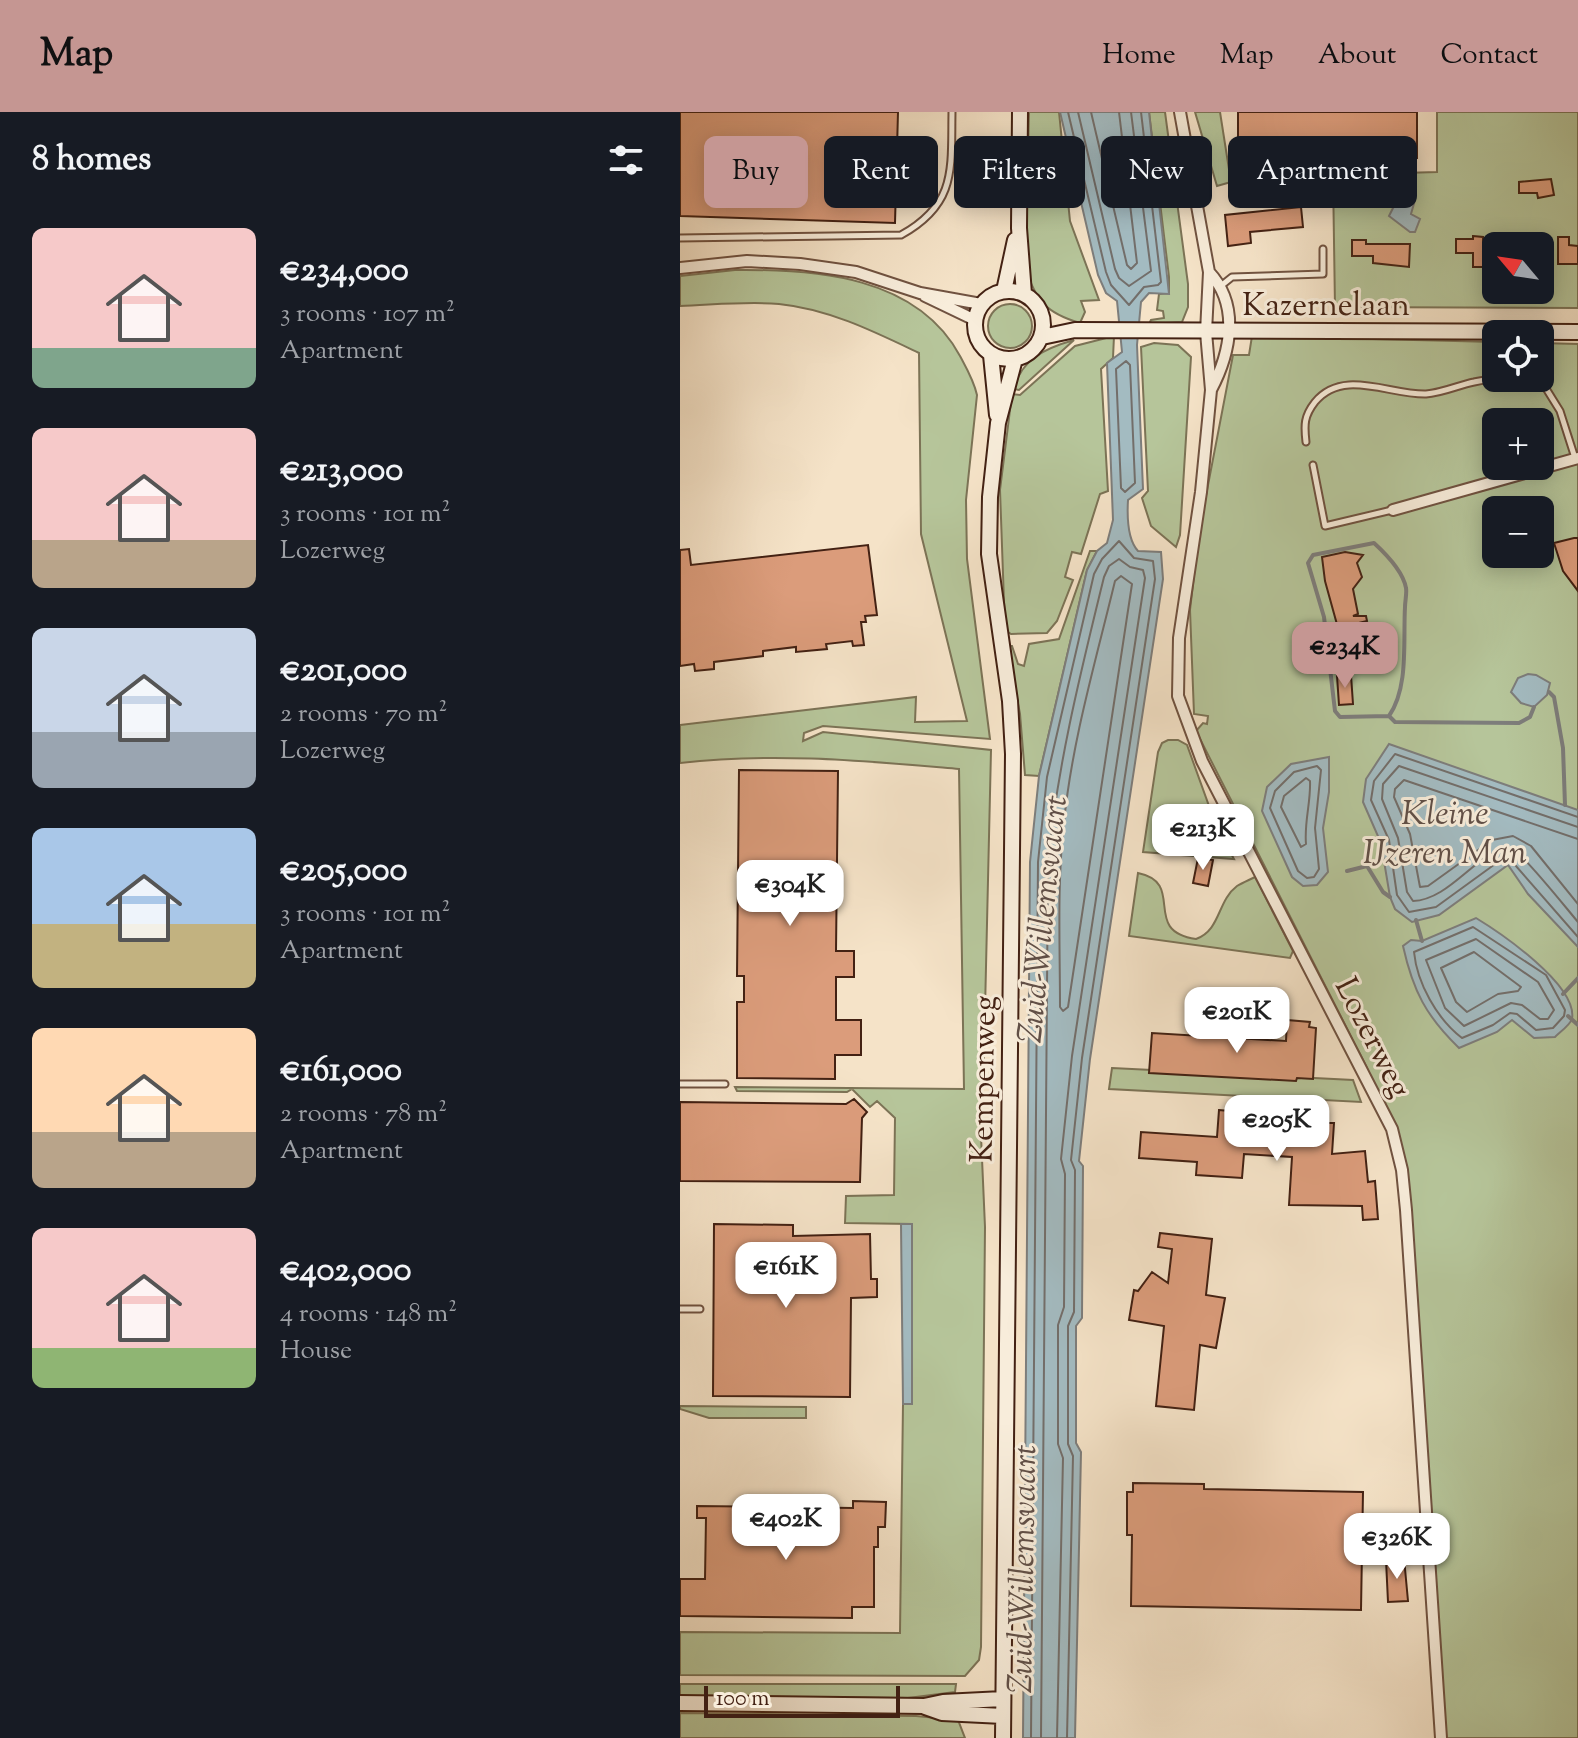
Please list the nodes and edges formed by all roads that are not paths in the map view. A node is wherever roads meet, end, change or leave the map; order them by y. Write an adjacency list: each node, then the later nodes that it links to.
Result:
1 (952, 112): 5 (lane)
2 (1020, 112): 4 (main road)
3 (1180, 112): 8 (street, Lozerweg)
4 (1019, 228): 10 (main road); 12 (main road)
5 (680, 238)
6 (1323, 249): 9 (lane)
7 (680, 268): 11 (street)
8 (1209, 272): 9 (street); 17 (street, Lozerweg)
9 (1222, 285): 18 (street, Lozerweg)
10 (1004, 291): 12 (main road); 13 (main road)
11 (920, 293): 13 (street); 15 (street)
12 (1024, 294): 14 (main road)
13 (981, 304): 15 (main road)
14 (1043, 317): 16 (main road, Kazernelaan); 20 (main road)
15 (975, 320): 21 (main road)
16 (1075, 330): 17 (main road, Kazernelaan); 20 (main road, Kazernelaan)
17 (1206, 332): 18 (main road, Kazernelaan); 23 (street, Lozerweg)
18 (1228, 332): 19 (main road, Kazernelaan); 23 (street, Lozerweg)
19 (1578, 332)
20 (1042, 337): 22 (main road)
21 (991, 355): 22 (main road); 24 (main road, Kempenweg)
22 (1015, 359): 24 (main road, Kempenweg)
23 (1211, 390): 38 (street, Lozerweg)
24 (998, 423): 33 (main road, Kempenweg)
25 (1306, 442): 26 (lane)
26 (1577, 458): 28 (street)
27 (1313, 465): 28 (lane)
28 (1393, 510)
29 (680, 1084): 30 (lane)
30 (725, 1084)
31 (680, 1309): 32 (lane)
32 (700, 1309)
33 (1003, 1699): 35 (main road); 36 (main road, Kempenweg)
34 (680, 1703): 35 (main road)
35 (924, 1706): 36 (main road)
36 (1003, 1716): 37 (main road, Kempenweg)
37 (1003, 1738)
38 (1441, 1738)

